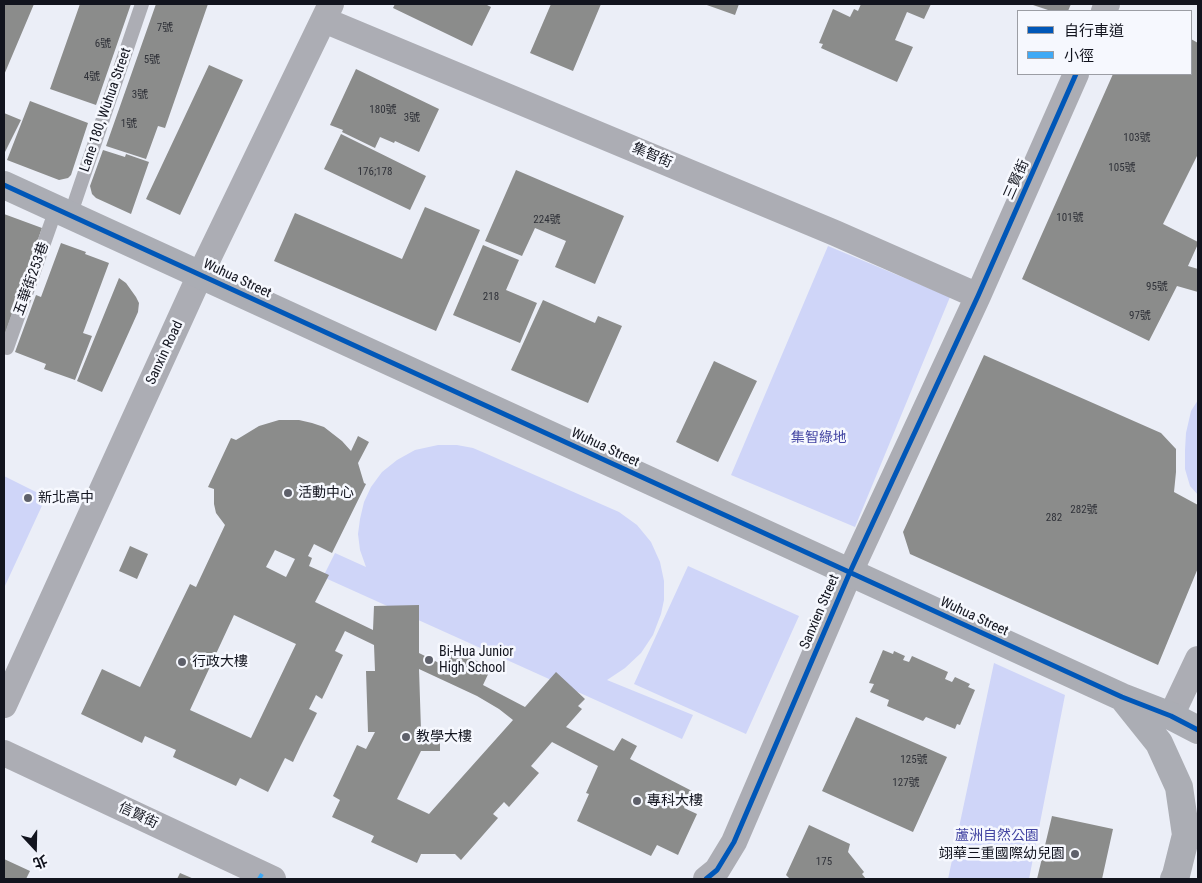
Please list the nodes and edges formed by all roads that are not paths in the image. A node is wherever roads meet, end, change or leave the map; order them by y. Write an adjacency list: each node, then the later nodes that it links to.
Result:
1 (142, 4): 5 (lane, Lane 180, Wuhua Street)
2 (327, 12): 6 (street, Sanxin Road); 7 (street, 集智街)
3 (1076, 75): 7 (street, 三賢街)
4 (4, 185): 5 (street, Wuhua Street)
5 (63, 212): 6 (street, Wuhua Street); 8 (lane, 五華街253巷)
6 (200, 275): 9 (street, Wuhua Street); 12 (street, Sanxin Road)
7 (978, 296): 9 (street, Sanxien Street)
8 (7, 348)
9 (850, 572): 11 (street, Wuhua Street); 17 (street, Sanxien Street)
10 (1198, 659): 13 (street)
11 (1122, 697): 13 (street, Wuhua Street); 18 (street)
12 (4, 705)
13 (1171, 716): 14 (street, Wuhua Street)
14 (1198, 730)
15 (4, 753): 16 (street, 信賢街)
16 (265, 877)
17 (706, 879)
18 (1174, 879)

